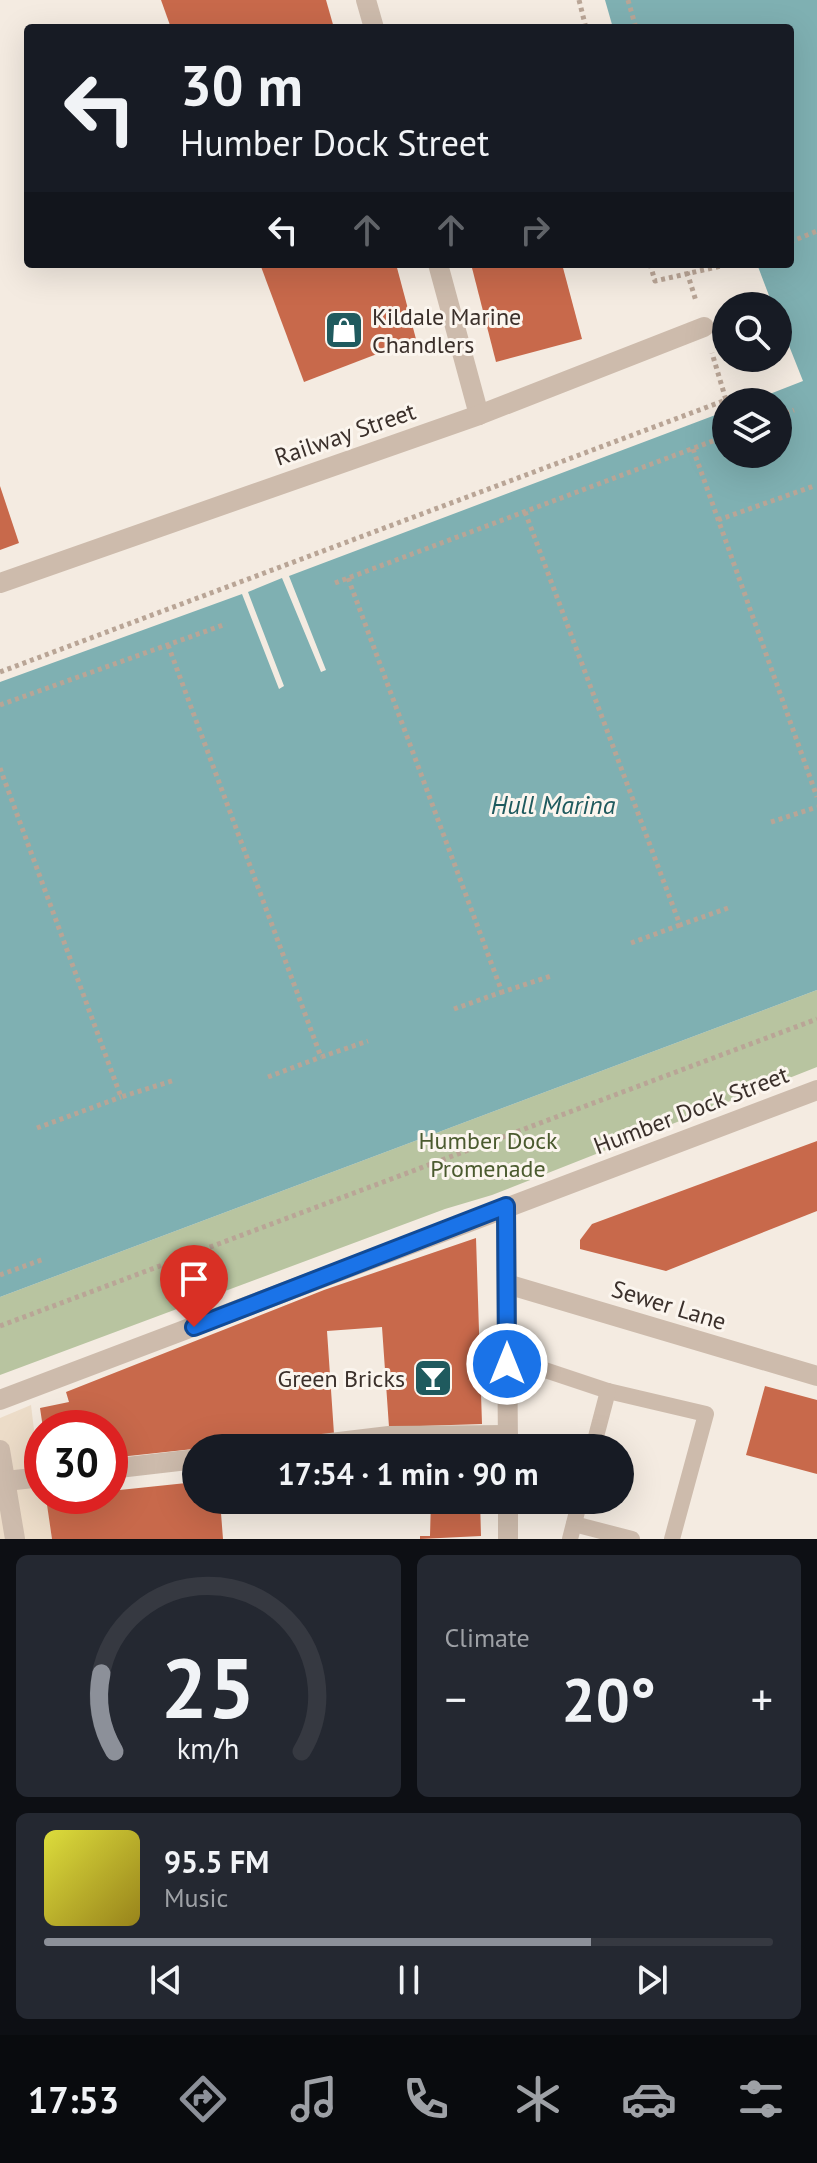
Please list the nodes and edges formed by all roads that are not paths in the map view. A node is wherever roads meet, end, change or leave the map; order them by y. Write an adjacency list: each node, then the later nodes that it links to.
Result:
1 (366, 0): 2 (street)
2 (373, 24)
3 (439, 268): 5 (street)
4 (704, 327): 5 (street, Railway Street)
5 (479, 415): 6 (street, Railway Street)
6 (0, 583)
7 (817, 1090): 8 (street, Humber Dock Street)
8 (506, 1206): 9 (street); 13 (street, Humber Dock Street)
9 (507, 1284): 10 (street); 11 (street, Sewer Lane)
10 (507, 1364): 12 (lane); 14 (street)
11 (817, 1376)
12 (608, 1391): 15 (lane); 26 (lane)
13 (0, 1400)
14 (508, 1434)
15 (597, 1434)
16 (0, 1450): 20 (street)
17 (182, 1461): 18 (street)
18 (128, 1467)
19 (24, 1479): 20 (street)
20 (6, 1481): 23 (street)
21 (508, 1514): 24 (street)
22 (572, 1531): 25 (lane)
23 (15, 1539)
24 (508, 1539)
25 (632, 1539)
26 (672, 1539)

